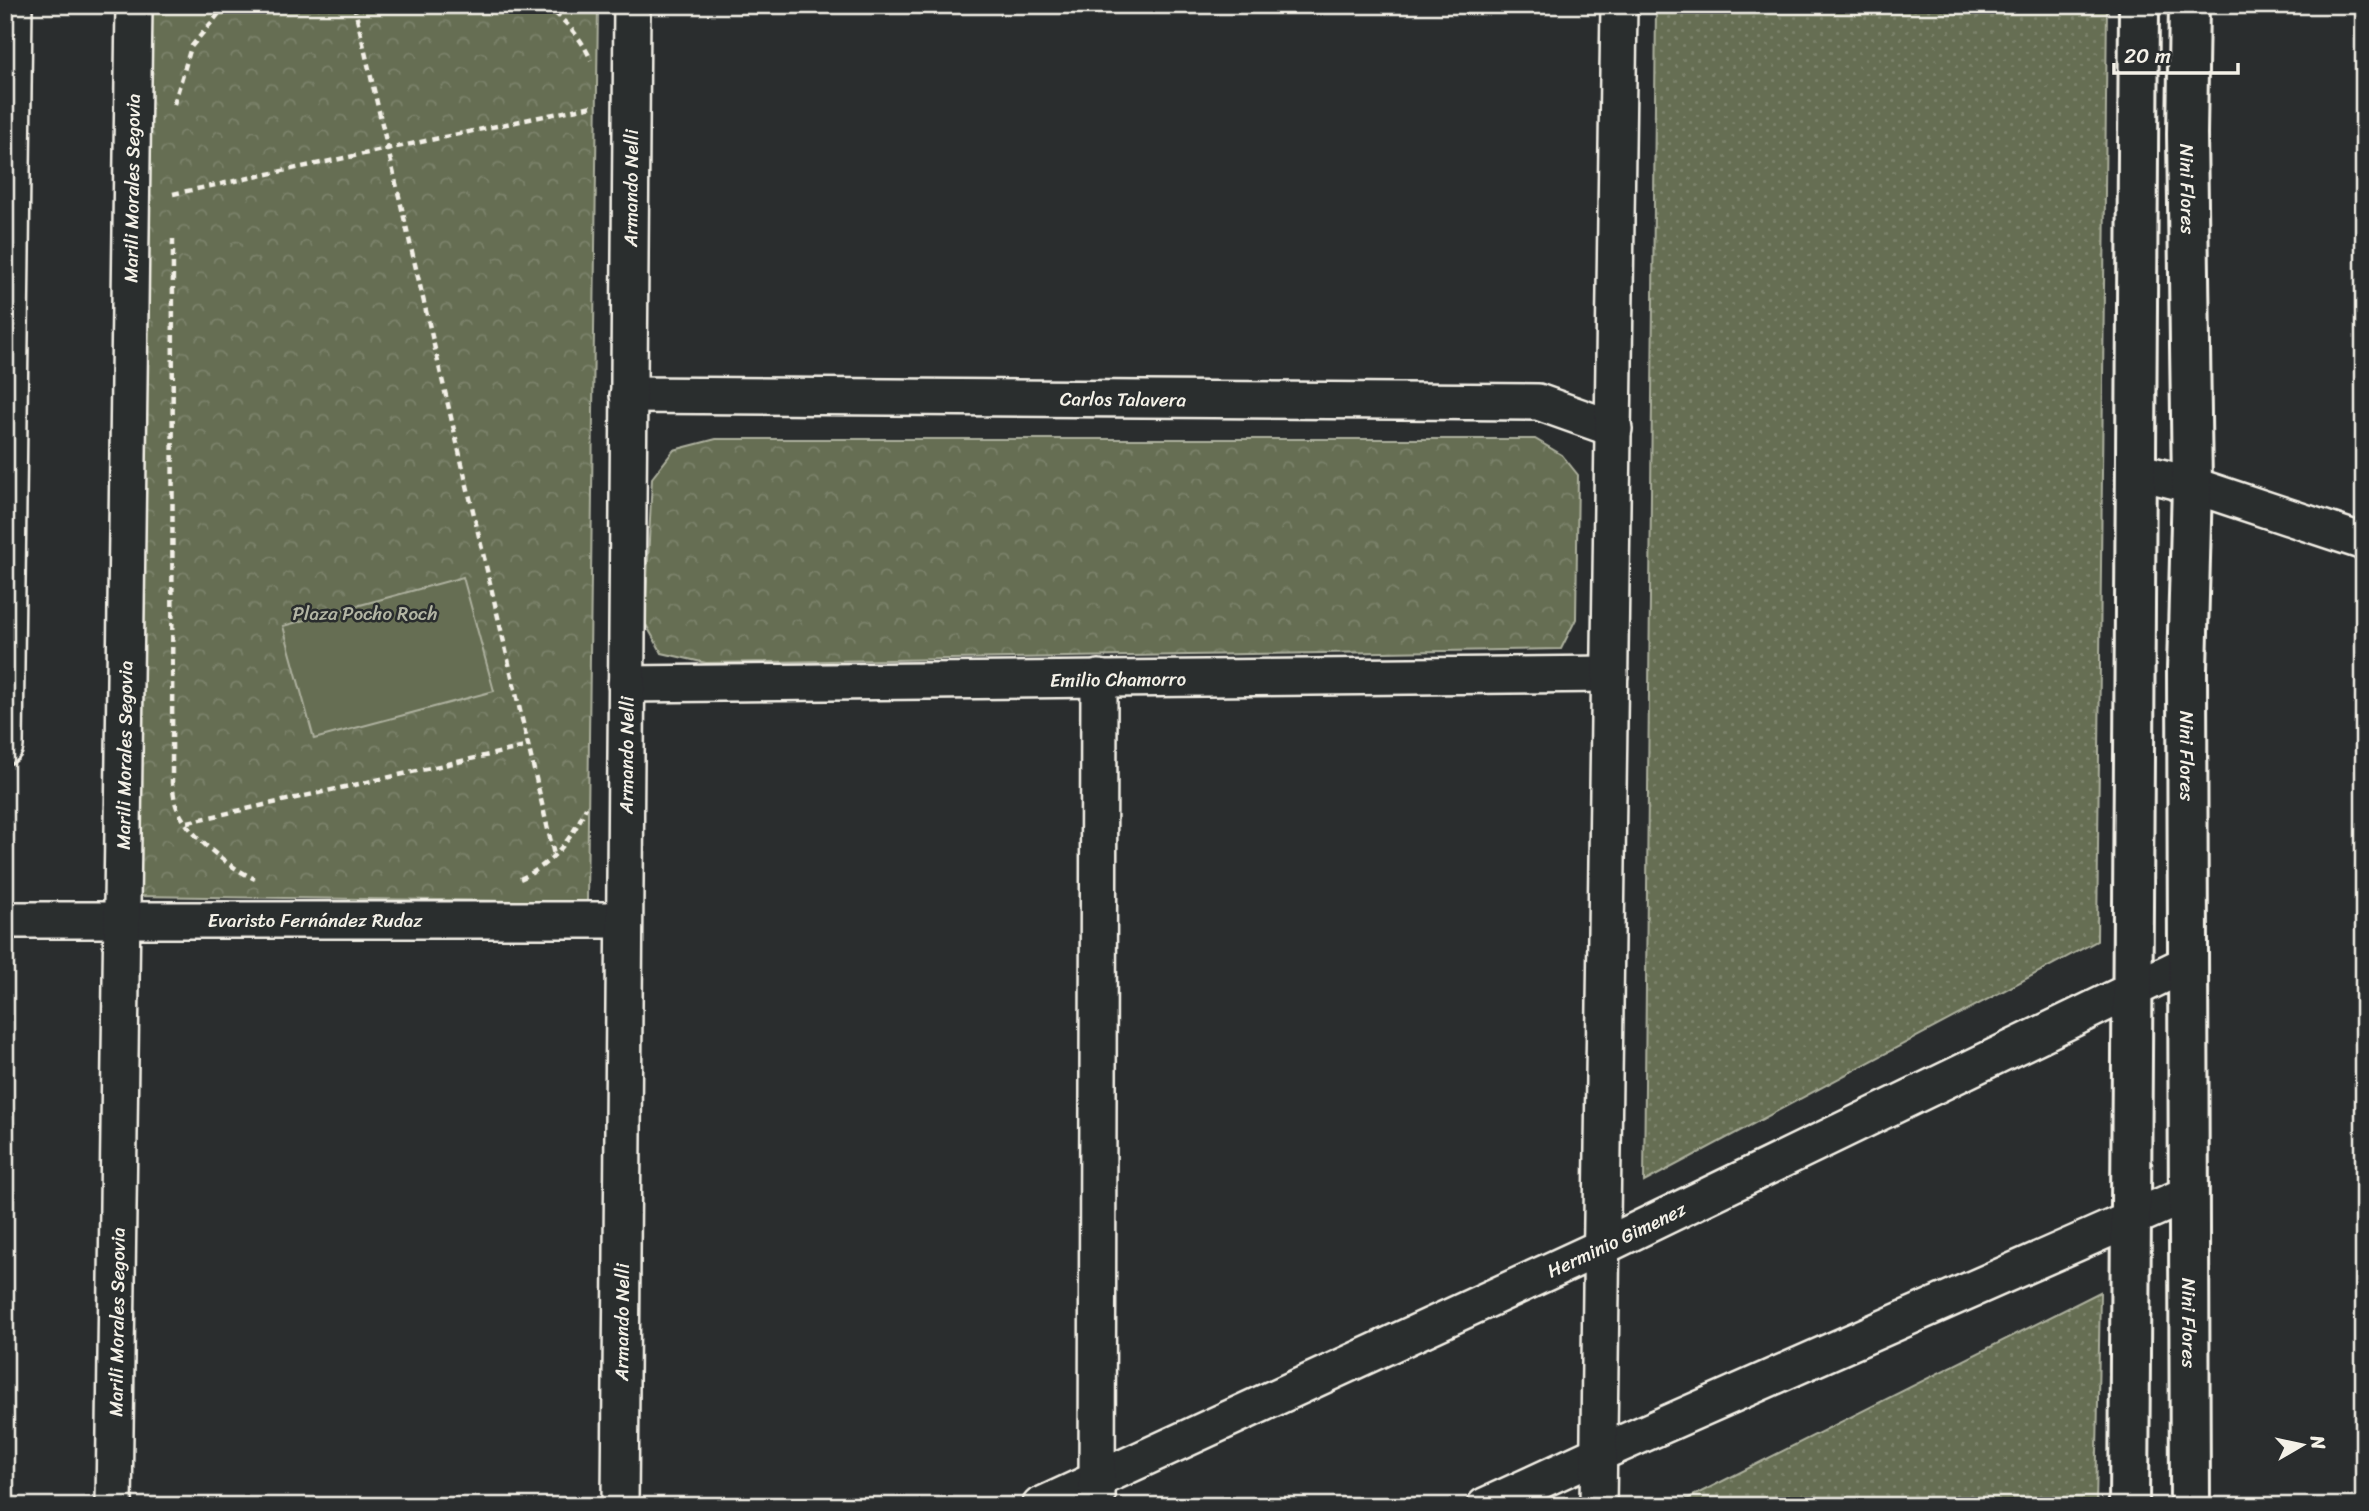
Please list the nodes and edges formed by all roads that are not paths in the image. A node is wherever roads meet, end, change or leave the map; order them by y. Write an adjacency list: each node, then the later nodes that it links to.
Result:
1 (14, 5): 15 (street)
2 (134, 5): 17 (street, Marili Morales Segovia)
3 (632, 5): 7 (street, Armando Nelli)
4 (1619, 5): 8 (street)
5 (2139, 5): 9 (main road)
6 (2189, 5): 10 (main road, Nini Flores)
7 (628, 395): 8 (street, Carlos Talavera); 14 (street, Armando Nelli)
8 (1614, 429): 12 (street)
9 (2136, 471): 10 (street); 20 (main road)
10 (2192, 485): 11 (street); 19 (main road, Nini Flores)
11 (2364, 542)
12 (1610, 674): 13 (street, Emilio Chamorro); 23 (street)
13 (1099, 678): 14 (street, Emilio Chamorro); 25 (street)
14 (626, 684): 18 (street, Armando Nelli)
15 (5, 746)
16 (5, 920): 17 (street, Evaristo Fernández Rudaz)
17 (120, 920): 18 (street, Evaristo Fernández Rudaz); 26 (street, Marili Morales Segovia)
18 (624, 920): 27 (street, Armando Nelli)
19 (2188, 963): 20 (street, Herminio Gimenez); 21 (main road, Nini Flores)
20 (2132, 991): 22 (main road); 23 (street, Herminio Gimenez)
21 (2188, 1194): 22 (street); 32 (main road, Nini Flores)
22 (2131, 1219): 24 (street); 31 (main road)
23 (1604, 1245): 24 (street); 25 (street, Herminio Gimenez)
24 (1600, 1452): 29 (street); 30 (street)
25 (1097, 1492): 28 (street, Herminio Gimenez)
26 (114, 1506)
27 (620, 1506)
28 (1040, 1506)
29 (1485, 1506)
30 (1598, 1506)
31 (2129, 1506)
32 (2190, 1506)

